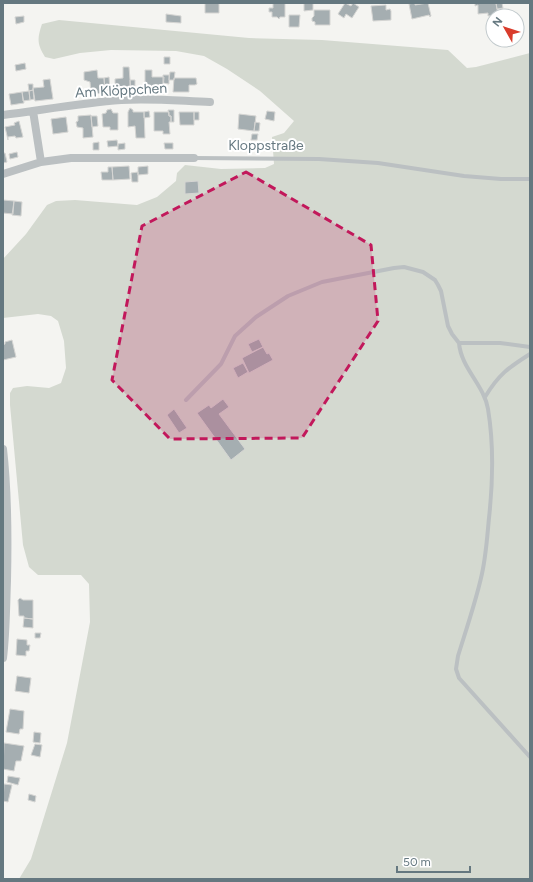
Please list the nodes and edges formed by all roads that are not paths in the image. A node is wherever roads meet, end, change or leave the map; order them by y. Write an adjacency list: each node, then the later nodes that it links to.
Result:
1 (210, 102): 2 (street, Am Klöppchen)
2 (33, 111): 3 (street, Am Klöppchen); 5 (street)
3 (3, 115)
4 (194, 158): 5 (street, Kloppstraße); 7 (lane, Kloppstraße)
5 (41, 162): 6 (street, Kloppstraße)
6 (3, 174)
7 (530, 179)
8 (459, 343): 9 (lane); 11 (lane); 12 (lane)
9 (530, 347)
10 (530, 354): 11 (lane)
11 (485, 397): 15 (lane)
12 (186, 400)
13 (3, 449): 14 (street)
14 (3, 658)
15 (530, 757)

